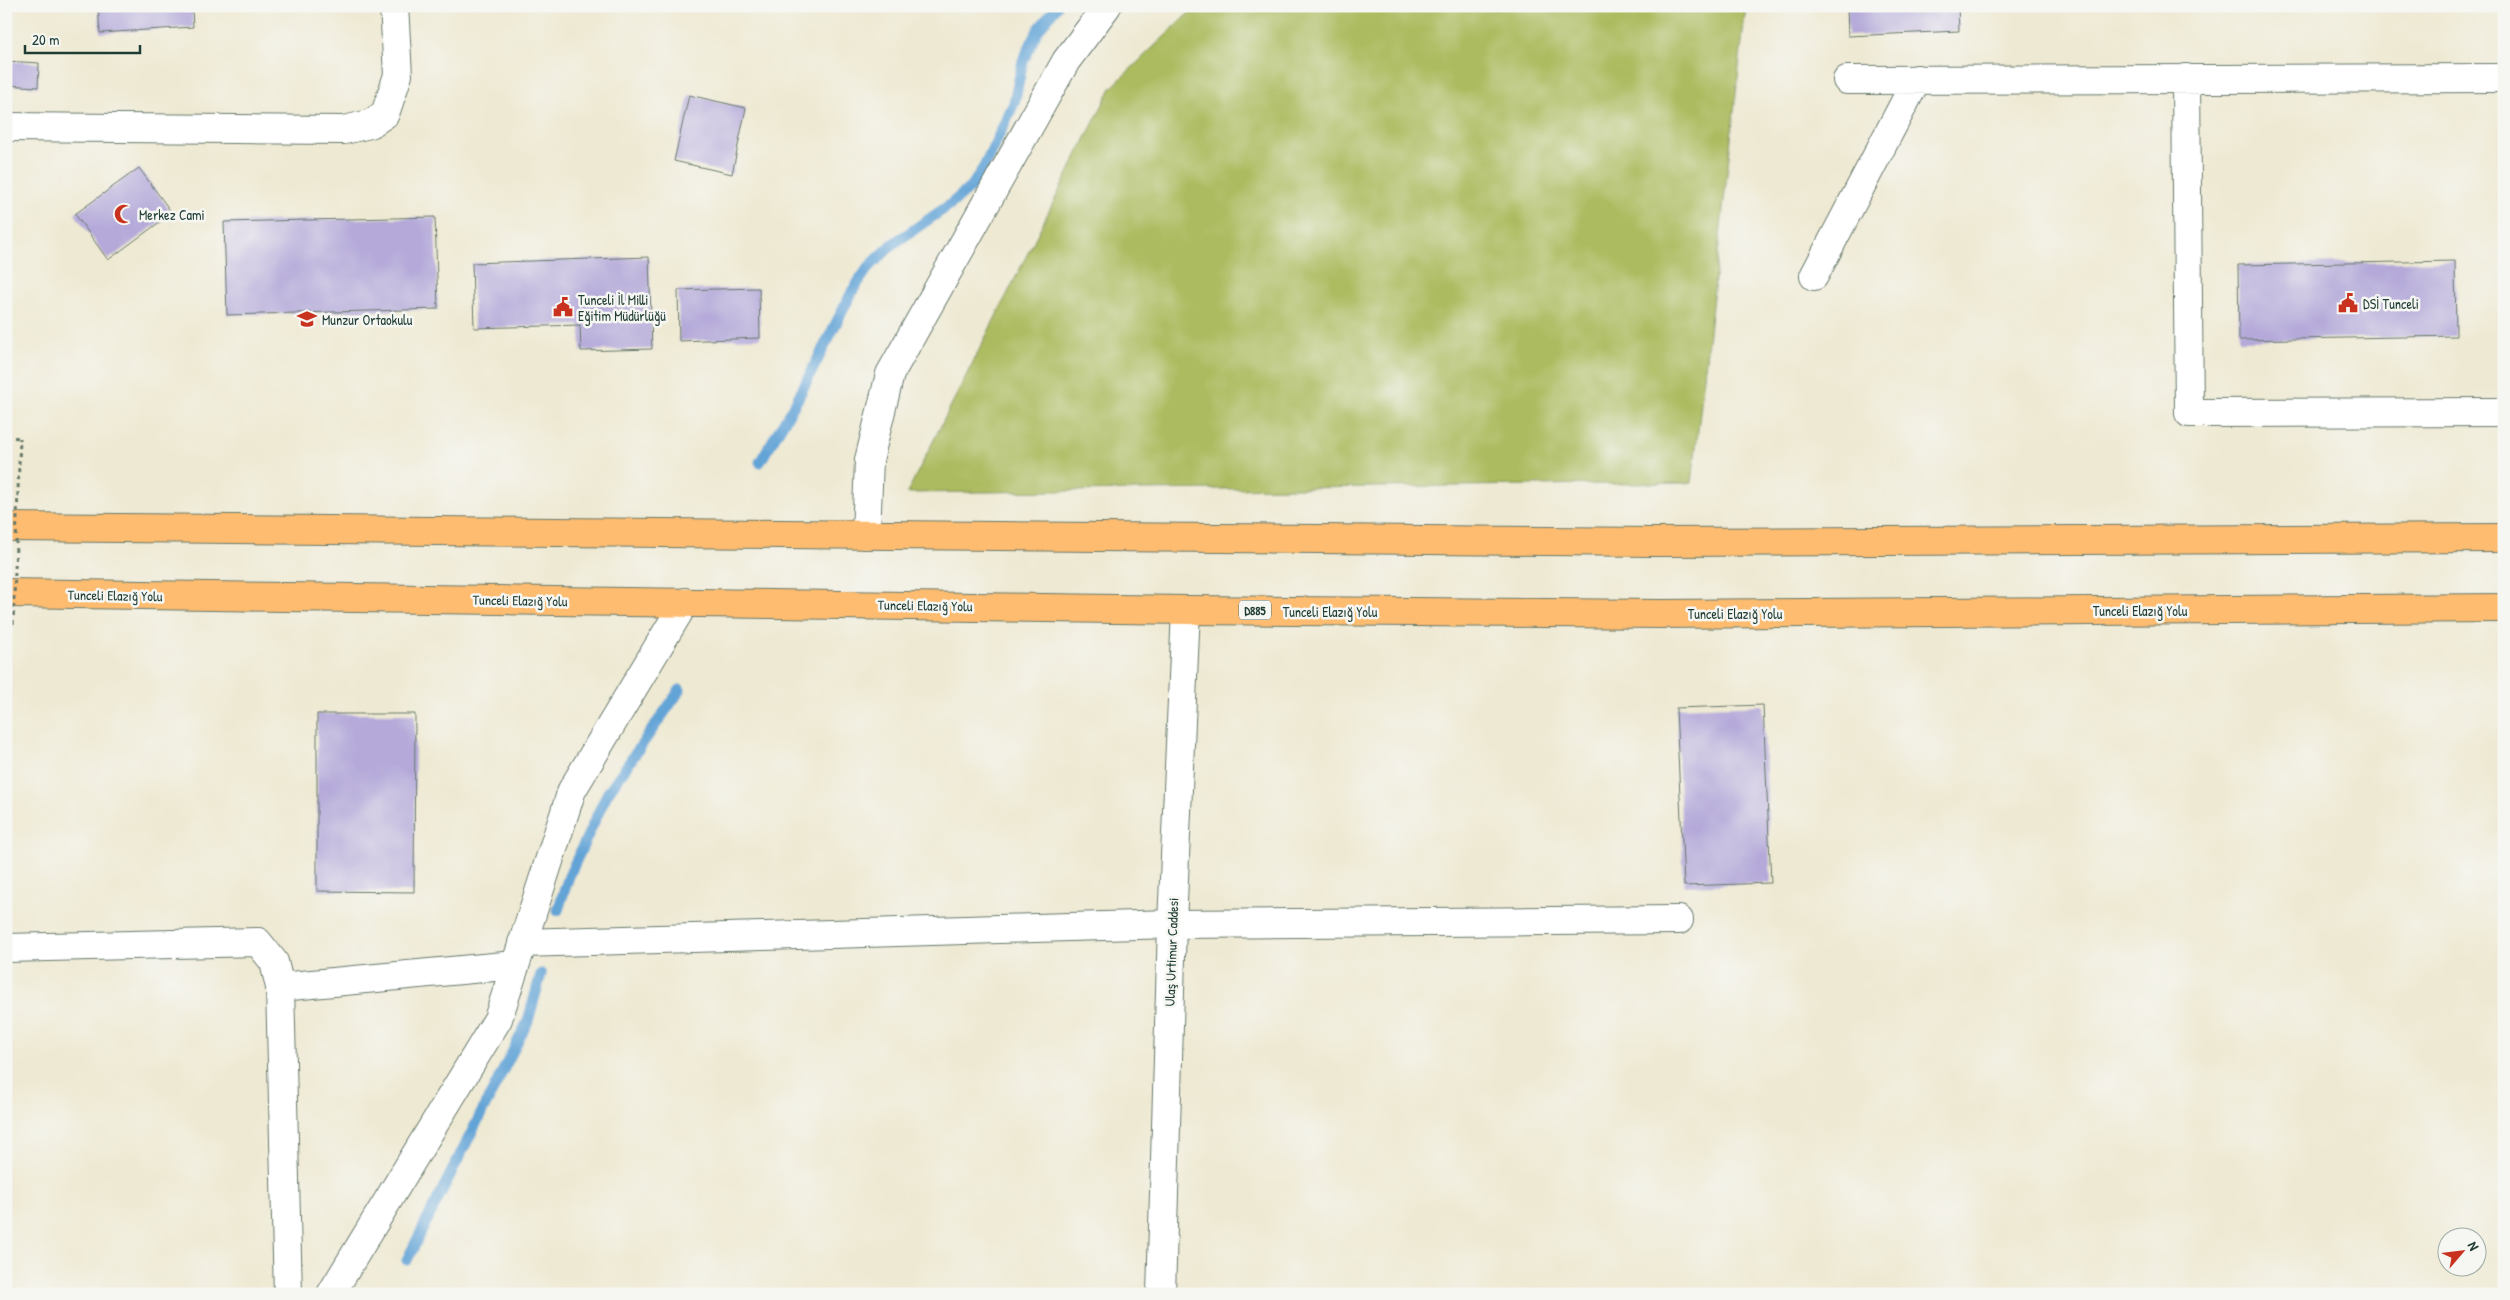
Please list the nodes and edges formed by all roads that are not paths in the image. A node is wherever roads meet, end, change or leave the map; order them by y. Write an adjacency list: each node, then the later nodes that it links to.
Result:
1 (394, 6): 7 (street)
2 (1107, 6): 11 (street)
3 (2186, 78): 4 (street); 5 (street); 9 (street)
4 (2504, 78)
5 (1918, 79): 6 (street); 8 (street)
6 (1847, 80)
7 (6, 127)
8 (1814, 276)
9 (2504, 412)
10 (6, 527): 11 (main road)
11 (866, 535): 12 (main road)
12 (2504, 538)
13 (6, 593): 14 (main road, Tunceli Elazığ Yolu / D885)
14 (685, 602): 16 (main road, Tunceli Elazığ Yolu / D885); 20 (street)
15 (2504, 608): 16 (main road, Tunceli Elazığ Yolu / D885)
16 (1186, 610): 18 (street, Ulaş Urtimur Caddesi)
17 (1679, 920): 18 (street)
18 (1172, 924): 20 (street); 24 (street, Ulaş Urtimur Caddesi)
19 (6, 948): 21 (street)
20 (519, 954): 21 (street); 23 (street)
21 (280, 987): 22 (street)
22 (288, 1294)
23 (331, 1294)
24 (1161, 1294)

